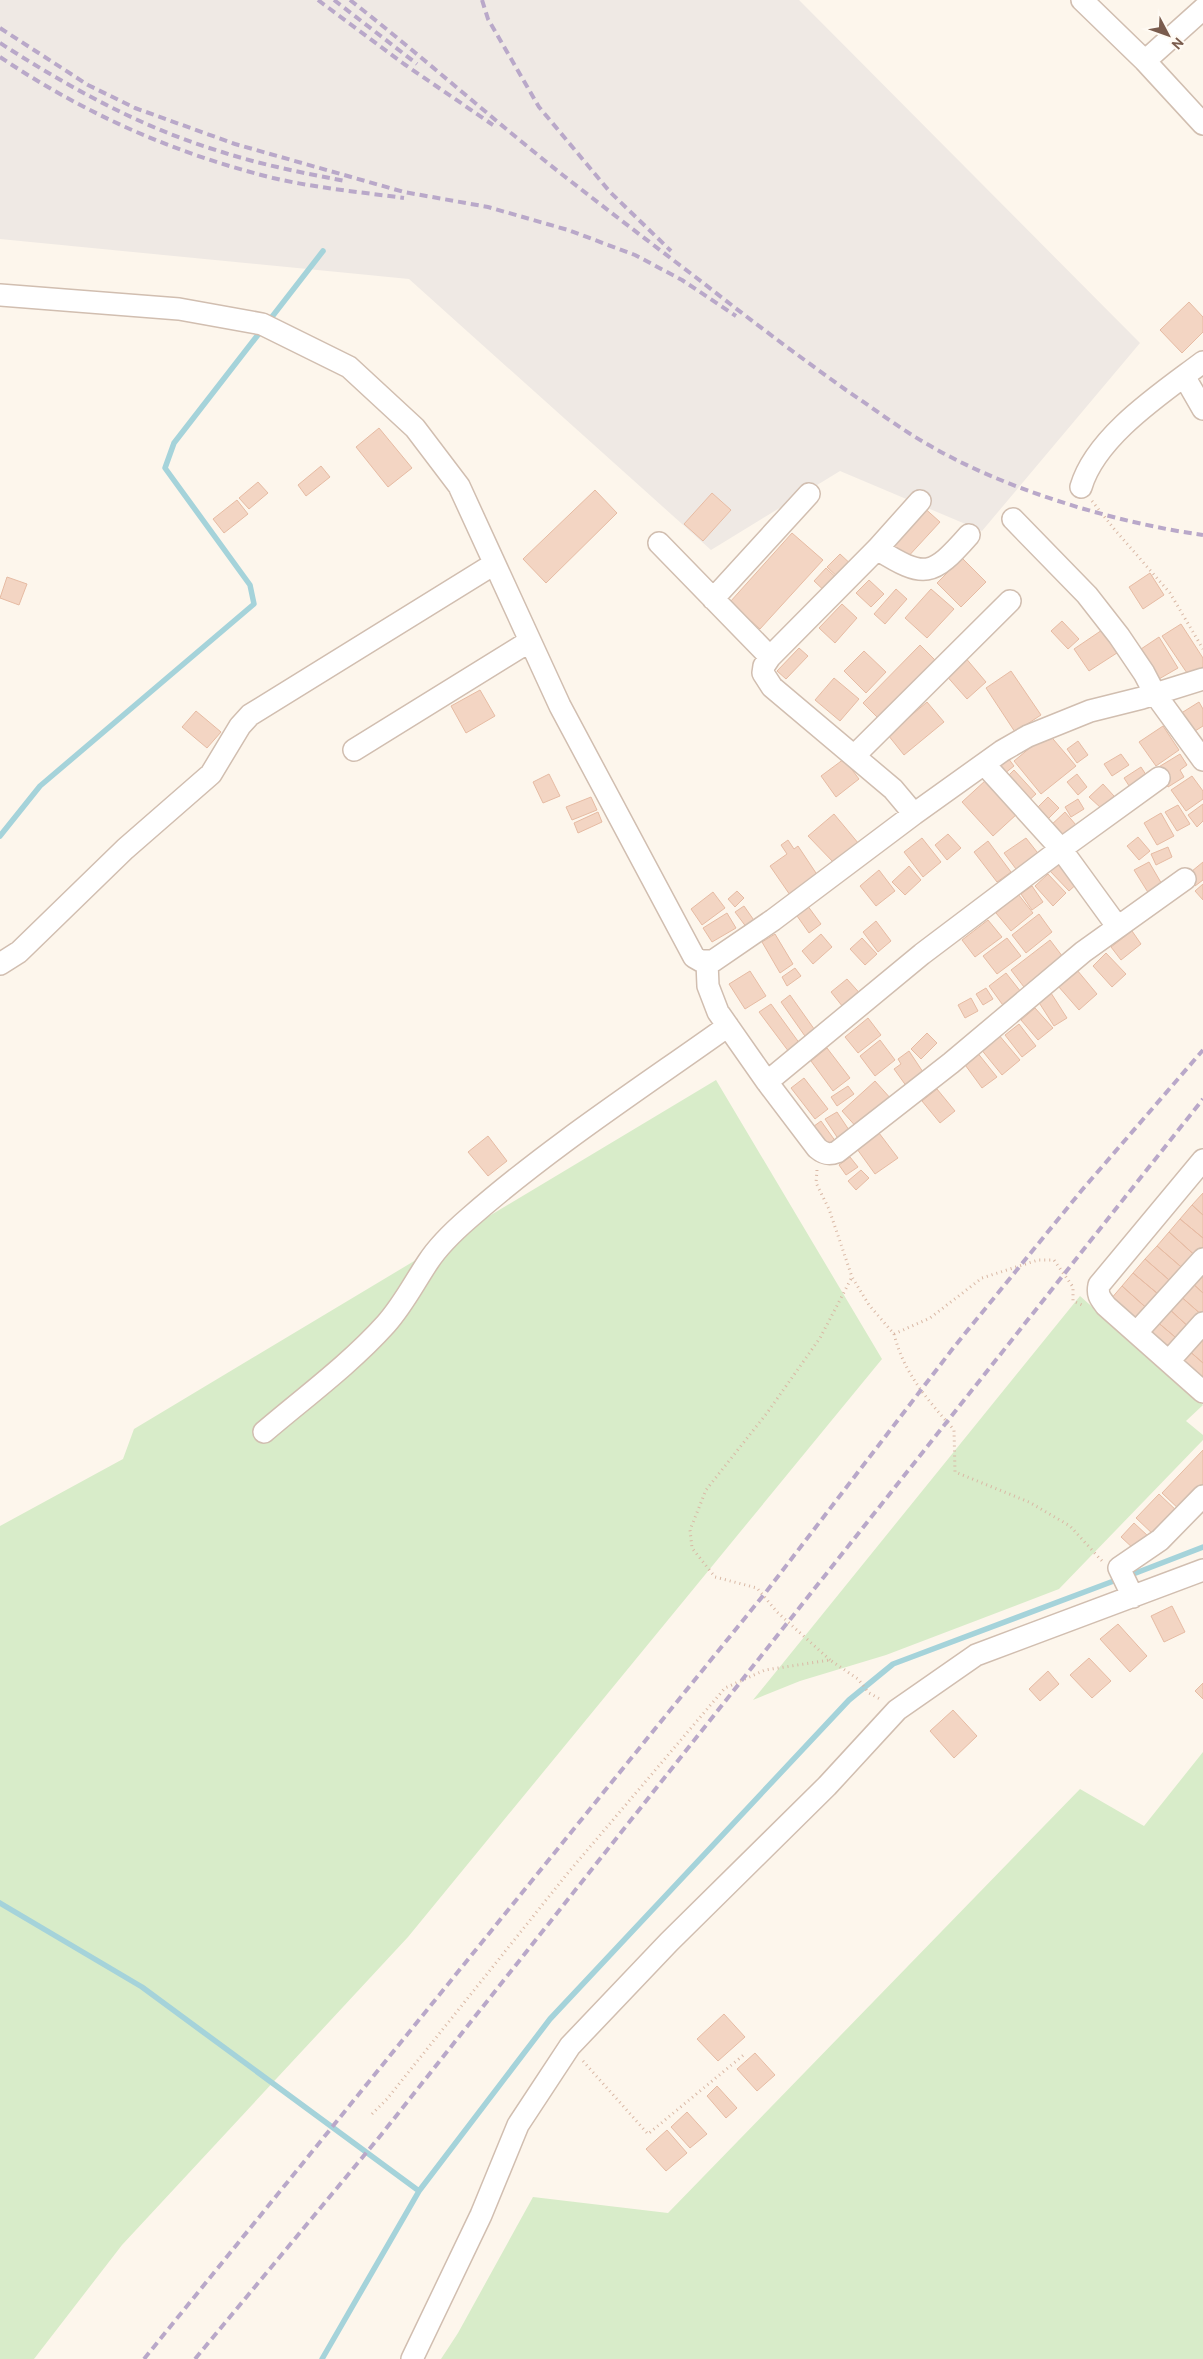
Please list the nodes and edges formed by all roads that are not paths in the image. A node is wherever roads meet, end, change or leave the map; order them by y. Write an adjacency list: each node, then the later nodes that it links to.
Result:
1 (1082, 0): 3 (street)
2 (1203, 9): 3 (street)
3 (1145, 61): 4 (street)
4 (1203, 124)
5 (0, 295): 16 (street)
6 (1203, 362): 7 (street)
7 (1184, 376): 8 (street); 9 (street)
8 (1203, 409)
9 (1081, 487)
10 (809, 494): 17 (street)
11 (920, 501): 15 (street)
12 (1013, 519): 22 (street)
13 (969, 535): 15 (street)
14 (659, 543): 17 (street)
15 (877, 549): 20 (street)
16 (494, 564): 19 (street); 33 (street)
17 (713, 599): 20 (street)
18 (1010, 601): 24 (street)
19 (530, 641): 23 (street); 32 (street)
20 (770, 657): 24 (street)
21 (1203, 679): 22 (street)
22 (1155, 694): 25 (street); 26 (street)
23 (354, 750)
24 (854, 756): 28 (street)
25 (1203, 760)
26 (985, 765): 28 (street); 29 (street)
27 (1159, 778): 29 (street)
28 (914, 814): 32 (street)
29 (1061, 848): 31 (street); 35 (street)
30 (1185, 879): 31 (street)
31 (1117, 926): 35 (street)
32 (706, 962): 34 (street)
33 (0, 964)
34 (728, 1026): 35 (street); 42 (street)
35 (766, 1082)
36 (1203, 1160): 39 (street)
37 (1203, 1259): 39 (street)
38 (1203, 1323): 40 (street)
39 (1137, 1332): 40 (street)
40 (1169, 1361): 41 (street)
41 (1203, 1392)
42 (264, 1432)
43 (1203, 1496): 44 (street)
44 (1194, 1512): 46 (street)
45 (1203, 1570): 46 (street)
46 (1133, 1597): 47 (street)
47 (412, 2359)

